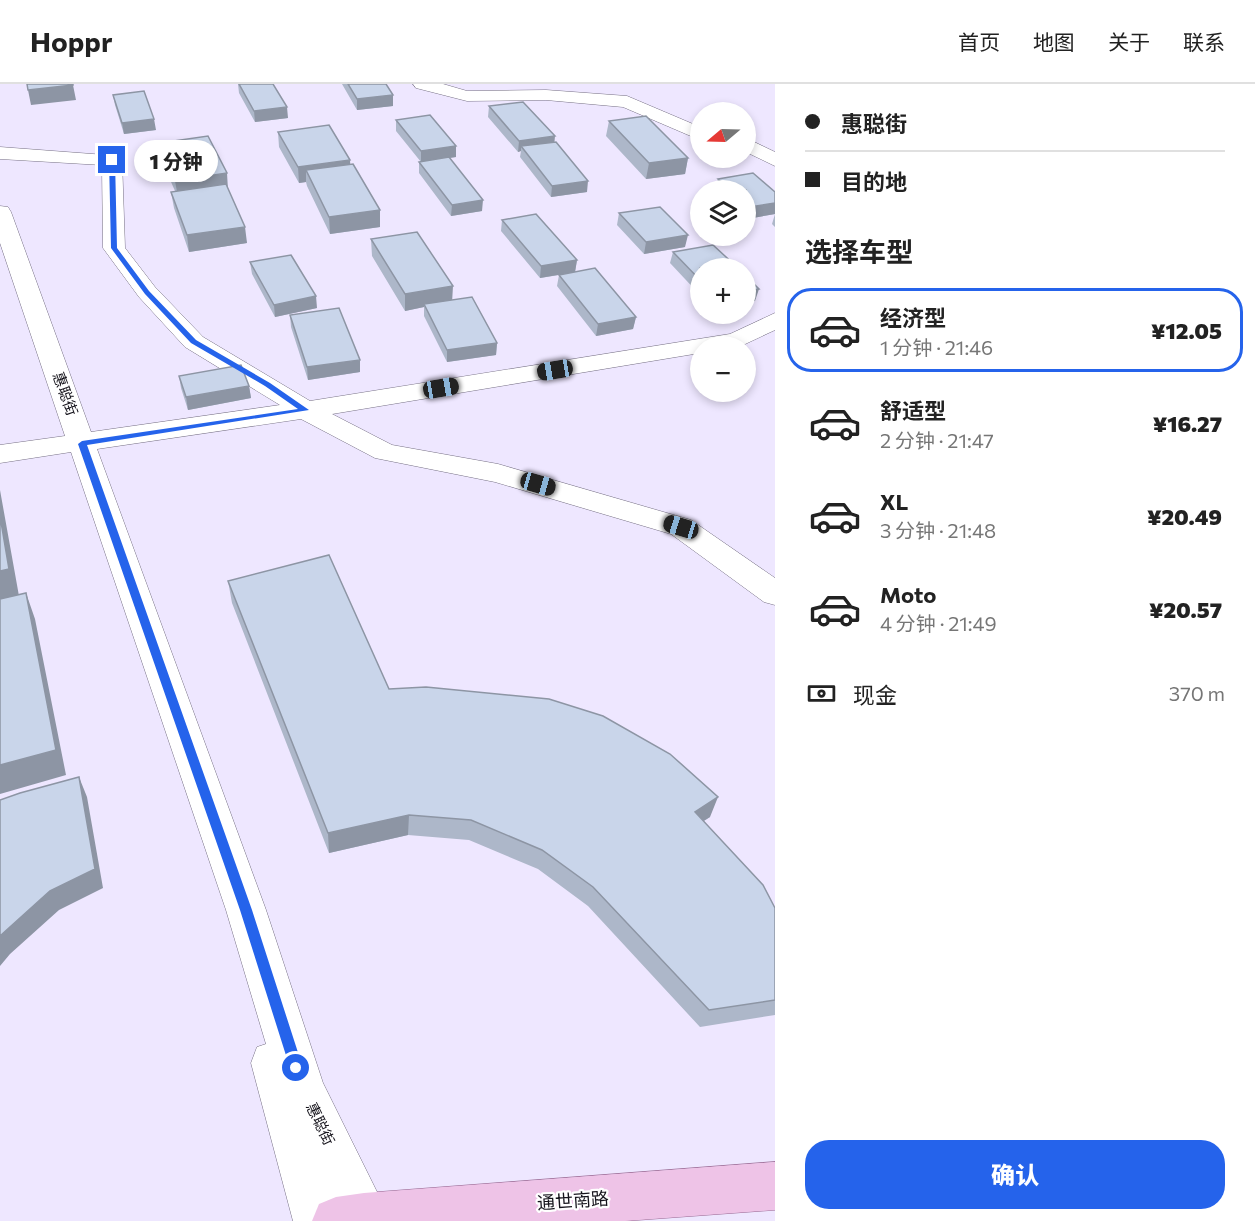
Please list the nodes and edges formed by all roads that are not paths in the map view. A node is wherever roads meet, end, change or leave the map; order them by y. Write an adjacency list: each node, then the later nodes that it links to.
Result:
1 (422, 84): 4 (street)
2 (592, 84): 3 (street)
3 (690, 118)
4 (690, 130)
5 (756, 150): 8 (street)
6 (0, 153): 13 (street)
7 (756, 160): 9 (street)
8 (775, 160)
9 (775, 169)
10 (0, 212): 14 (street, 惠聪街)
11 (0, 242): 14 (street, 惠聪街)
12 (775, 320): 13 (street)
13 (305, 410): 14 (street); 16 (street)
14 (77, 444): 15 (street); 18 (street, 惠聪街); 19 (street, 惠聪街)
15 (0, 454)
16 (775, 594)
17 (775, 1186): 18 (main road, 通世南路)
18 (355, 1220)
19 (317, 1221)

